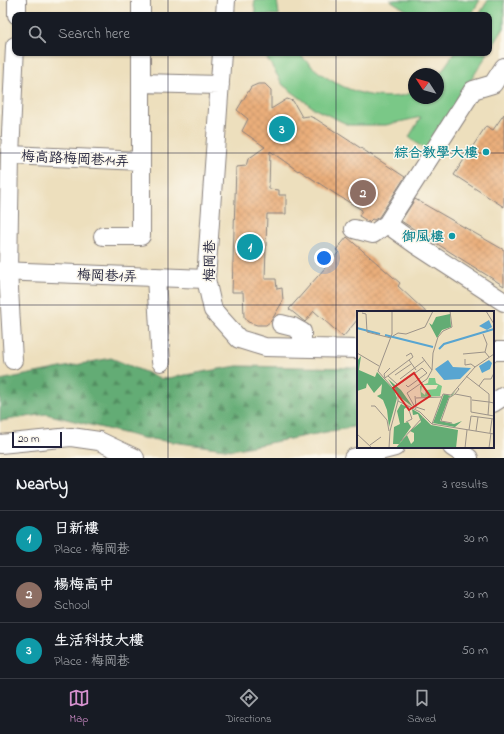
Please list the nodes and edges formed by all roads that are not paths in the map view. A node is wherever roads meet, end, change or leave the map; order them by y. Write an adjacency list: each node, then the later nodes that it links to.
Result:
1 (17, 0): 4 (street)
2 (141, 0): 5 (street)
3 (226, 0): 6 (street)
4 (16, 12)
5 (141, 12)
6 (225, 12)
7 (15, 56): 13 (street)
8 (141, 56): 11 (street, 梅高路梅岡巷14弄)
9 (222, 56): 12 (street, 梅岡巷)
10 (504, 67): 15 (street)
11 (141, 83): 12 (street); 14 (street, 梅高路梅岡巷14弄)
12 (220, 86): 20 (street, 梅岡巷)
13 (10, 154): 14 (street, 梅高路梅岡巷14弄); 18 (street)
14 (141, 161): 17 (street, 梅高路梅岡巷14弄)
15 (387, 224): 16 (street); 21 (street)
16 (354, 229)
17 (102, 236)
18 (4, 271): 19 (street, 梅岡巷1弄); 25 (street)
19 (156, 277): 20 (street, 梅岡巷1弄); 26 (street)
20 (206, 279): 23 (street, 梅岡巷)
21 (504, 302)
22 (281, 324): 23 (street)
23 (302, 348): 24 (street, 梅岡巷)
24 (357, 349)
25 (13, 360)
26 (162, 362)
27 (504, 396): 28 (street)
28 (494, 402)
29 (0, 444): 32 (street)
30 (391, 448): 33 (street)
31 (454, 448): 34 (street)
32 (135, 458)
33 (353, 458)
34 (469, 458)

